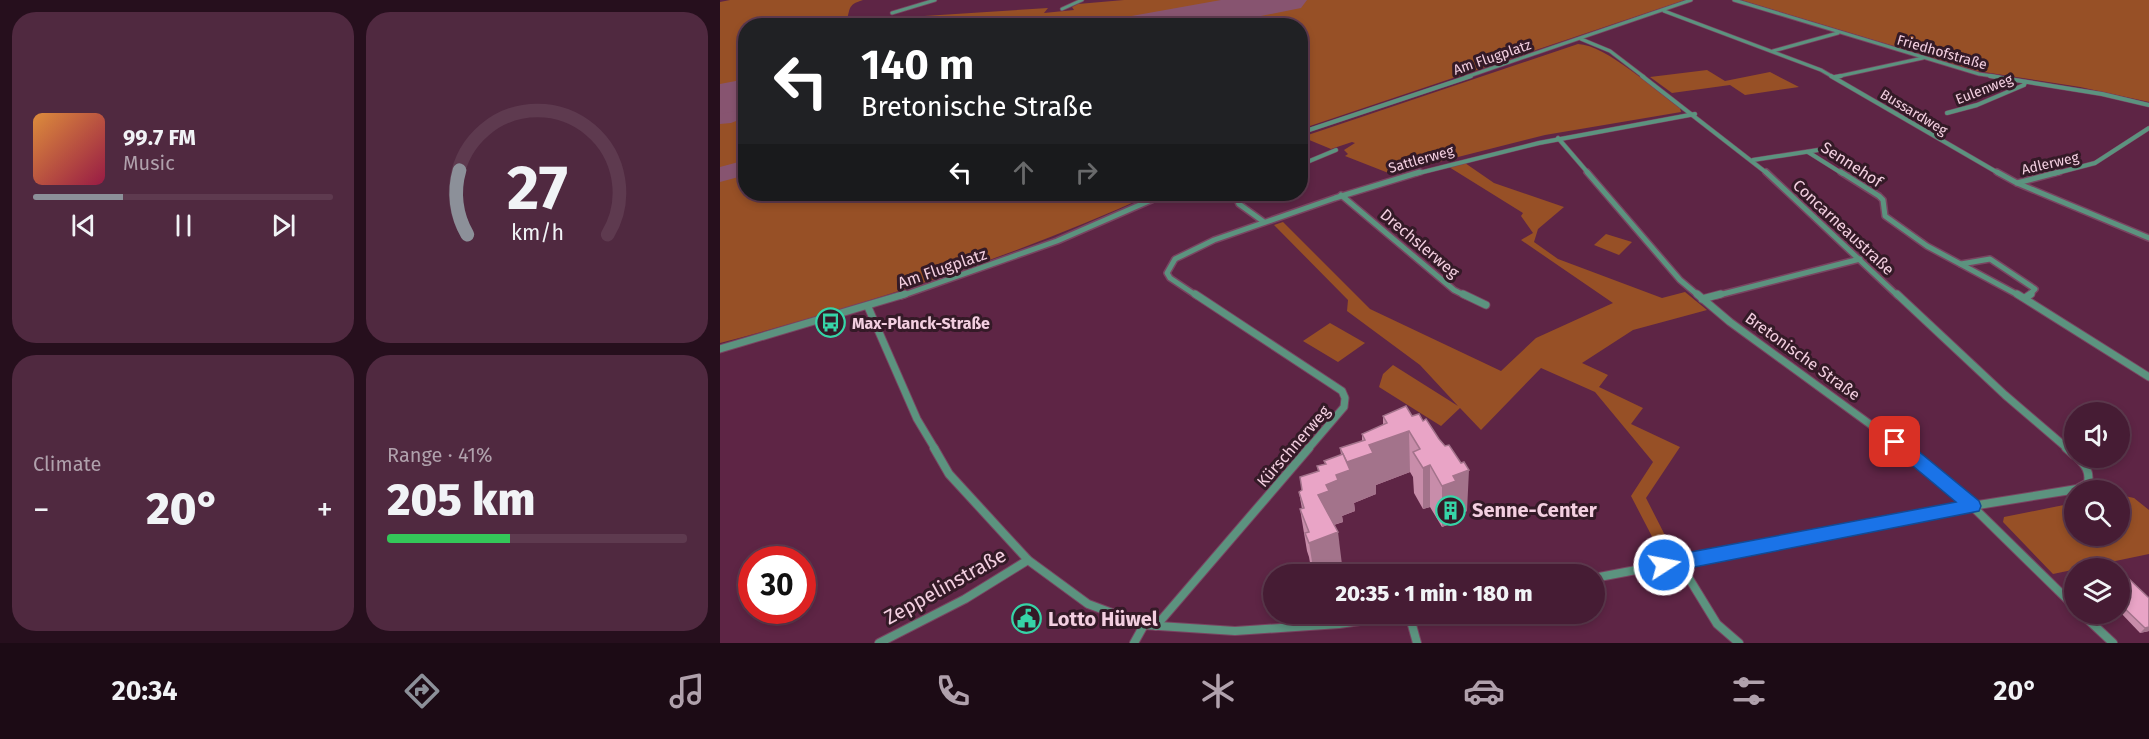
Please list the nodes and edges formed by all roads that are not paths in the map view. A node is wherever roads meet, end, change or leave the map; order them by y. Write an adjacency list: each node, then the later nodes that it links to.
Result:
1 (935, 0): 7 (street)
2 (1082, 0): 5 (street)
3 (1691, 0): 6 (street, Am Flugplatz)
4 (1734, 0): 8 (street, Friedhofstraße)
5 (1062, 9)
6 (1664, 11): 9 (street, Am Flugplatz); 10 (street, Bussardweg)
7 (892, 13)
8 (1839, 32): 10 (street); 11 (street, Friedhofstraße)
9 (1581, 39): 16 (street, Concarneaustraße); 18 (street, Am Flugplatz)
10 (1773, 51): 12 (street, Bussardweg)
11 (1923, 58): 12 (street); 13 (street, Friedhofstraße)
12 (1835, 77): 25 (street, Bussardweg)
13 (2025, 82): 14 (street, Friedhofstraße); 15 (street, Eulenweg)
14 (2149, 105)
15 (1947, 113)
16 (1695, 114): 19 (street, Sattlerweg); 23 (street, Concarneaustraße)
17 (2149, 128): 25 (street, Adlerweg)
18 (1308, 130)
19 (1558, 138): 26 (street, Sattlerweg); 35 (street, Bretonische Straße)
20 (1831, 148): 22 (street, Sennehof)
21 (1336, 150): 24 (street)
22 (1808, 152): 23 (street, Sennehof); 32 (street, Sennehof)
23 (1752, 160): 31 (street, Concarneaustraße)
24 (1308, 162)
25 (2017, 183): 30 (street, Bussardweg)
26 (1341, 195): 29 (street, Sattlerweg); 36 (street, Drechslerweg)
27 (1149, 201): 37 (street, Am Flugplatz)
28 (1238, 201): 29 (street)
29 (1264, 222): 33 (street, Sattlerweg)
30 (2149, 238)
31 (1860, 259): 35 (street); 40 (street, Concarneaustraße)
32 (1961, 264): 34 (street, Sennehof); 34 (street)
33 (1168, 268): 51 (street, Kürschnerweg)
34 (2025, 298): 39 (street, Sennehof)
35 (1702, 299): 42 (street, Bretonische Straße)
36 (1486, 305)
37 (868, 307): 38 (street, Am Flugplatz); 43 (street)
38 (720, 349)
39 (2149, 377)
40 (2064, 446)
41 (2088, 468): 42 (street)
42 (1972, 506): 44 (street); 46 (street, Bretonische Straße)
43 (1028, 560): 50 (street); 52 (street, Zeppelinstraße)
44 (1679, 562): 45 (street); 55 (street)
45 (1605, 577)
46 (2064, 596)
47 (1339, 624): 51 (street)
48 (1412, 624): 54 (street)
49 (2093, 624): 56 (street)
50 (1144, 625): 51 (street); 53 (street)
51 (1156, 626)
52 (879, 643)
53 (1134, 643)
54 (1417, 643)
55 (1739, 643)
56 (2113, 643)

